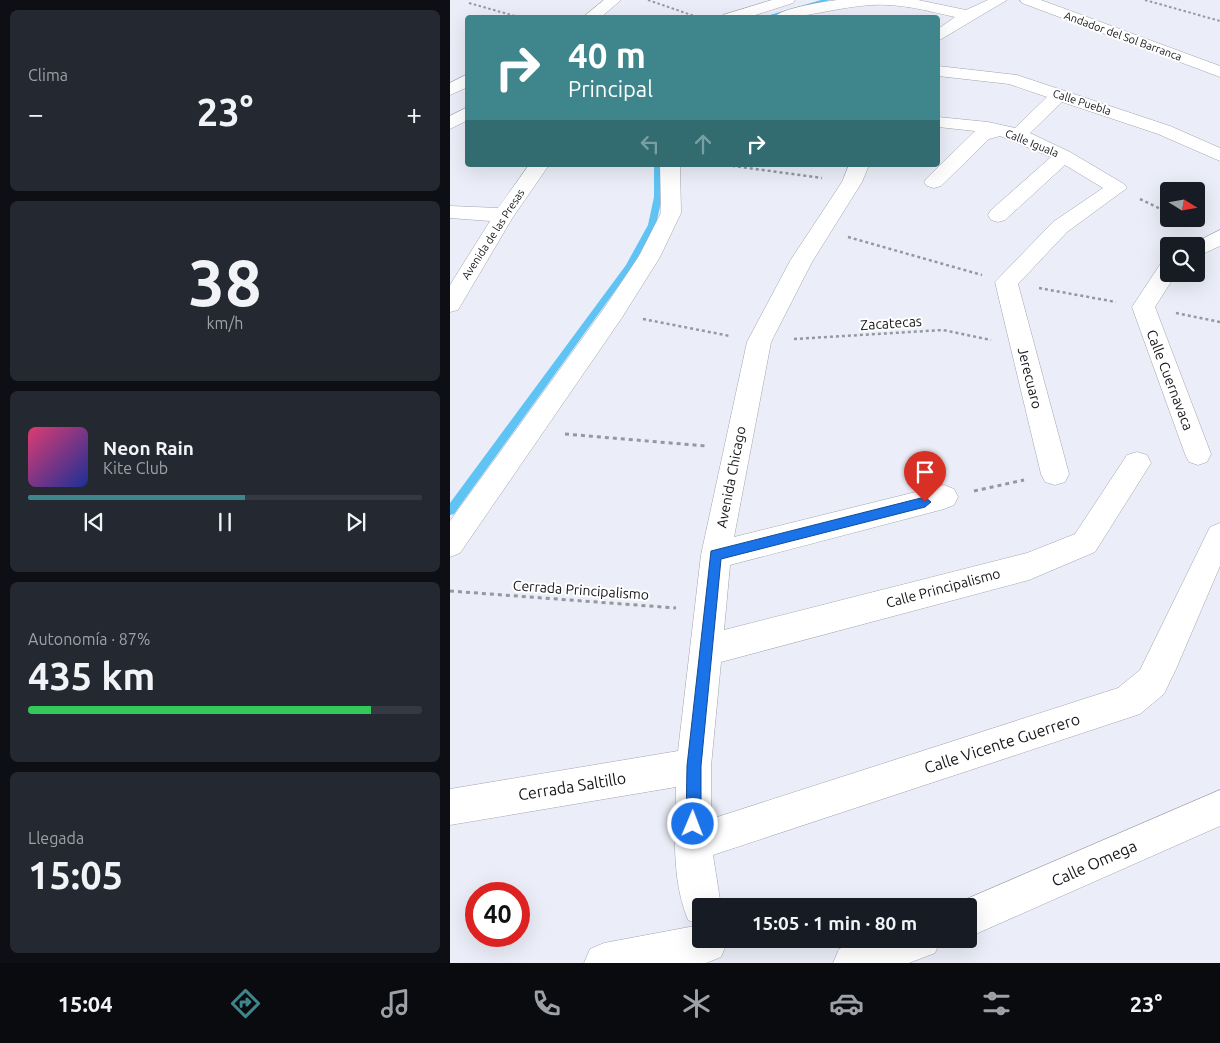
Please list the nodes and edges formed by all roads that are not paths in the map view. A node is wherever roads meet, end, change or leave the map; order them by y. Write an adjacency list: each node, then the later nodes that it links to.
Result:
1 (614, 0): 5 (street)
2 (788, 0): 6 (street)
3 (1000, 0): 8 (street)
4 (1027, 0): 11 (street, Andador del Sol Barranca)
5 (593, 15)
6 (738, 15)
7 (791, 15): 8 (street)
8 (968, 15): 9 (street)
9 (940, 35)
10 (940, 71): 14 (street, Calle Puebla)
11 (1220, 72)
12 (465, 81): 13 (street)
13 (450, 90)
14 (1059, 95): 18 (street); 21 (street, Calle Puebla)
15 (465, 114): 17 (street)
16 (940, 122): 18 (street, Calle Iguala)
17 (450, 124)
18 (1009, 133): 22 (street, Calle Iguala); 26 (street)
19 (450, 134): 20 (street)
20 (465, 136)
21 (1220, 154)
22 (1064, 156): 29 (street); 32 (street, Calle Iguala)
23 (538, 167): 28 (street, Avenida de las Presas)
24 (670, 167): 40 (street)
25 (855, 174): 41 (street, Avenida Chicago)
26 (934, 182)
27 (450, 212): 28 (street)
28 (504, 215): 34 (street, Avenida de las Presas)
29 (998, 215)
30 (1220, 237): 31 (street)
31 (1205, 245)
32 (1006, 282): 37 (street, Jerecuaro)
33 (1160, 282): 35 (street, Calle Cuernavaca)
34 (452, 296)
35 (1198, 454)
36 (1137, 463): 42 (street, Calle Principalismo)
37 (1055, 474)
38 (944, 497): 41 (street)
39 (1220, 536): 46 (street, Calle Vicente Guerrero)
40 (450, 544)
41 (716, 555): 42 (street, Avenida Chicago)
42 (706, 650): 43 (street, Avenida Chicago)
43 (694, 766): 44 (street, Cerrada Saltillo); 46 (street, Avenida Chicago)
44 (450, 807)
45 (1220, 808): 48 (street, Calle Omega)
46 (693, 843): 47 (street, Avenida Chicago)
47 (701, 898)
48 (977, 914)
49 (692, 941): 51 (street)
50 (916, 948): 52 (street)
51 (604, 963)
52 (853, 963)

